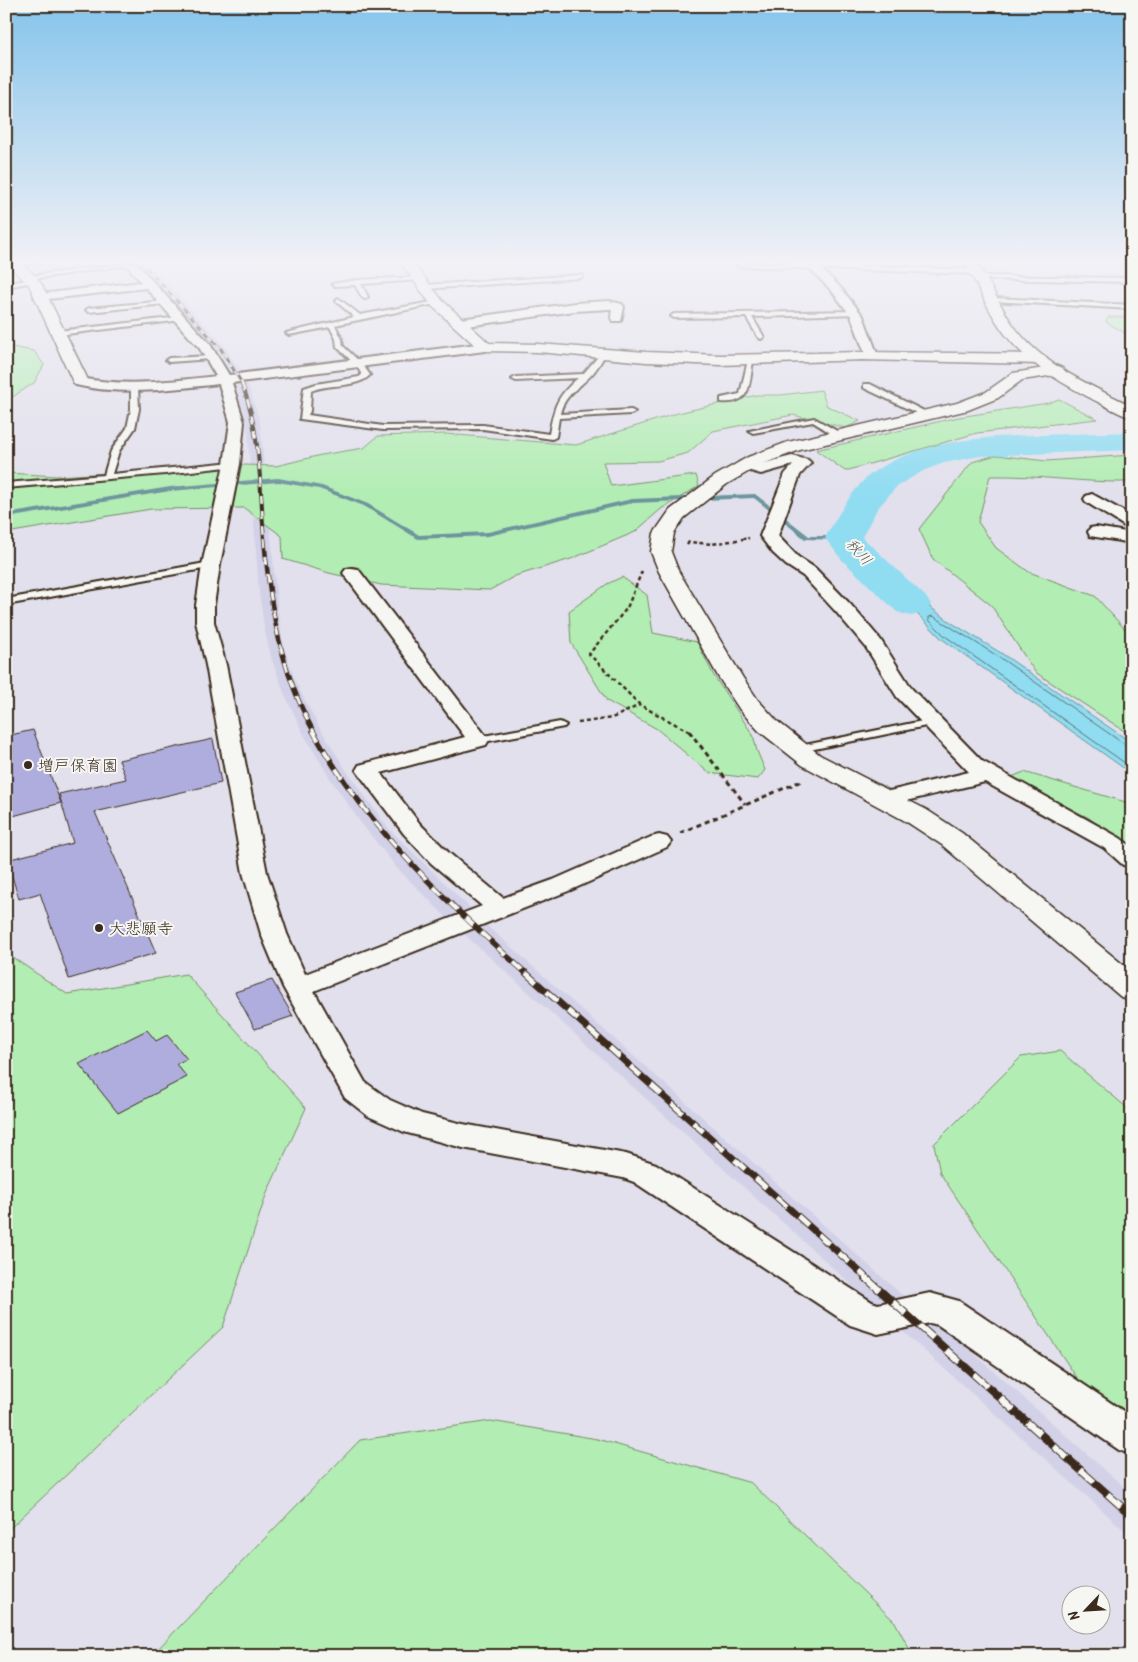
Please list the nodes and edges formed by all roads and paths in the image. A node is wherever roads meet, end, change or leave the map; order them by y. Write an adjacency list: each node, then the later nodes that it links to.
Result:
1 (62, 341): 18 (street)
2 (199, 341): 10 (street)
3 (339, 341): 13 (lane)
4 (478, 341): 7 (street)
5 (866, 341): 9 (street)
6 (1021, 341): 14 (street)
7 (485, 347): 8 (street); 13 (street)
8 (603, 353): 12 (street); 15 (lane)
9 (872, 356): 12 (street); 14 (street)
10 (211, 357): 11 (lane); 16 (street)
11 (169, 360)
12 (750, 361): 21 (lane)
13 (360, 365): 16 (street); 25 (lane)
14 (1048, 365): 23 (street); 24 (street)
15 (585, 376): 17 (lane); 25 (lane)
16 (224, 378): 20 (street); 28 (street)
17 (516, 379)
18 (81, 382): 20 (street)
19 (867, 386): 24 (lane)
20 (134, 387): 30 (lane)
21 (724, 400)
22 (631, 412): 25 (lane)
23 (1132, 413)
24 (928, 415): 27 (street)
25 (557, 416)
26 (753, 431): 27 (lane)
27 (840, 435): 29 (street)
28 (232, 464): 30 (lane); 38 (street)
29 (745, 465): 35 (street); 37 (street)
30 (106, 477): 31 (lane)
31 (6, 486)
32 (1092, 499): 33 (street)
33 (1132, 523)
34 (1096, 532): 36 (street)
35 (769, 536): 37 (path); 42 (street)
36 (1132, 538)
37 (664, 562): 41 (path); 45 (street)
38 (211, 565): 40 (lane); 53 (street)
39 (352, 573): 44 (street)
40 (6, 602)
41 (640, 705): 43 (path); 49 (path)
42 (932, 722): 45 (lane); 47 (street)
43 (560, 725): 44 (lane)
44 (478, 740): 52 (street)
45 (795, 750): 46 (street)
46 (827, 769): 48 (street); 49 (path)
47 (988, 774): 48 (street); 51 (street)
48 (885, 799): 54 (street)
49 (745, 804): 50 (path)
50 (659, 842): 52 (street)
51 (1132, 860)
52 (500, 908): 53 (street)
53 (297, 987): 55 (street)
54 (1132, 989)
55 (1132, 1438)

